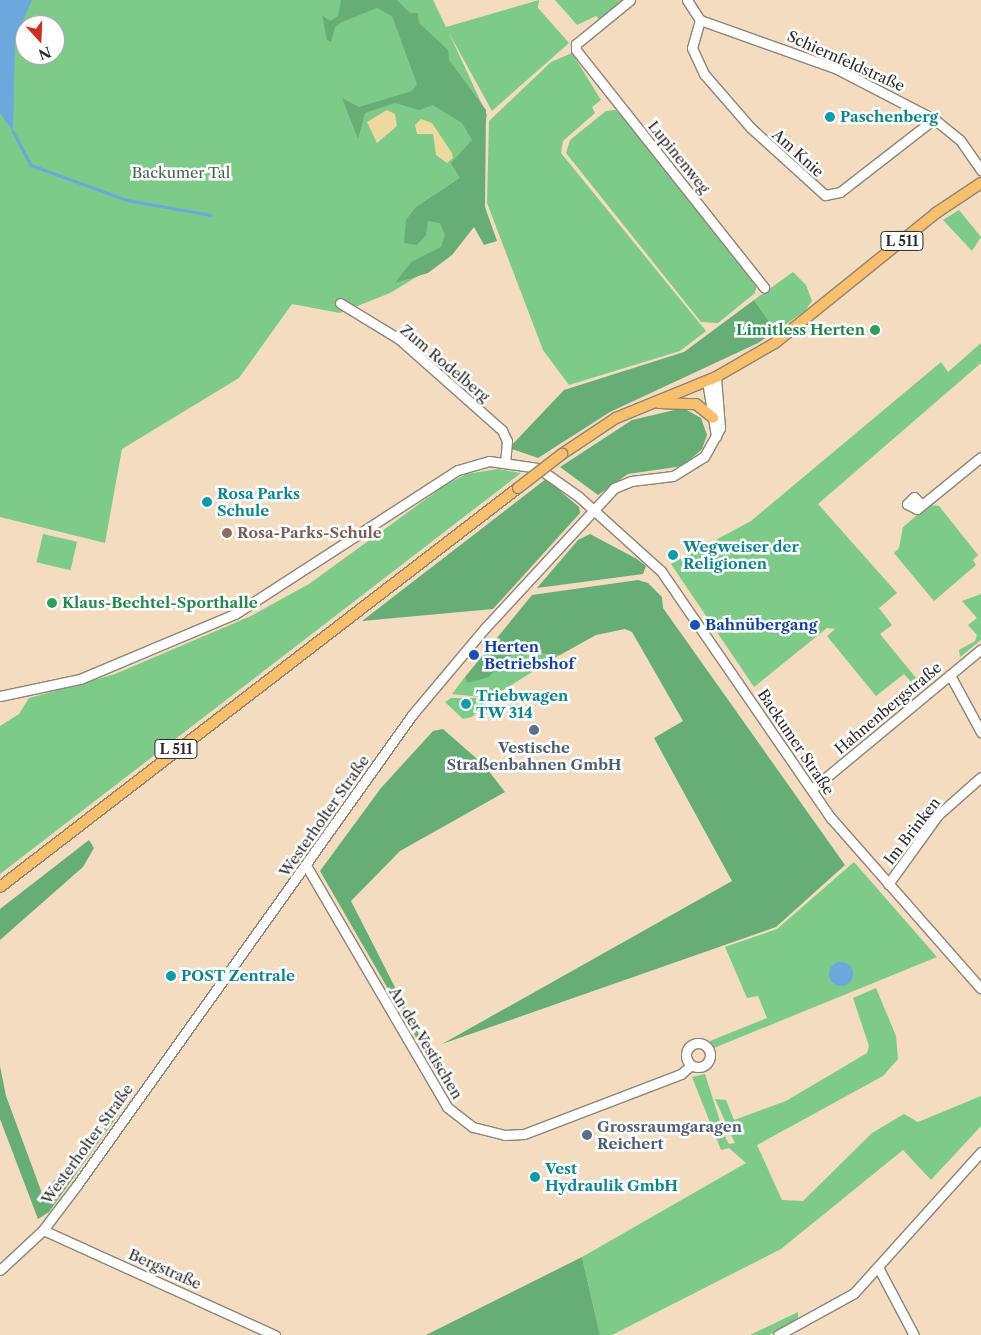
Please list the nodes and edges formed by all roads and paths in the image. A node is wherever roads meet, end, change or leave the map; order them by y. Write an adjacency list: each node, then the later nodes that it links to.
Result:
1 (630, 0): 7 (street, Lupinenweg)
2 (687, 0): 3 (street)
3 (700, 20): 4 (street, Schiernfeldstraße); 4 (street, Am Knie)
4 (934, 119): 5 (street, Schiernfeldstraße)
5 (981, 170)
6 (981, 183): 9 (main road, L 511)
7 (764, 288)
8 (340, 304): 14 (street, Zum Rodelberg)
9 (712, 379): 10 (main road, L 511); 11 (street); 12 (street, Westerholter Straße)
10 (646, 405): 11 (main road); 25 (main road, L 511, bridge)
11 (713, 418): 12 (street)
12 (716, 437): 16 (street, Westerholter Straße)
13 (981, 457): 15 (street)
14 (505, 462): 16 (street, Backumer Straße); 19 (street, Backumer Straße)
15 (920, 503)
16 (592, 509): 22 (street, Backumer Straße); 23 (street, Westerholter Straße)
17 (981, 649): 18 (street, Hahnenbergstraße)
18 (950, 675): 20 (street); 22 (street, Hahnenbergstraße)
19 (0, 696)
20 (981, 732)
21 (981, 777): 24 (street, Im Brinken)
22 (812, 789): 24 (street, Backumer Straße)
23 (307, 867): 27 (street, An der Vestischen); 29 (street, Westerholter Straße)
24 (888, 884): 26 (street, Backumer Straße)
25 (0, 887)
26 (981, 989)
27 (691, 1065)
28 (981, 1152): 30 (street)
29 (43, 1230): 31 (street, Westerholter Straße); 32 (street, Bergstraße)
30 (879, 1269): 33 (street); 34 (street)
31 (0, 1270)
32 (275, 1335)
33 (778, 1335)
34 (914, 1335)

